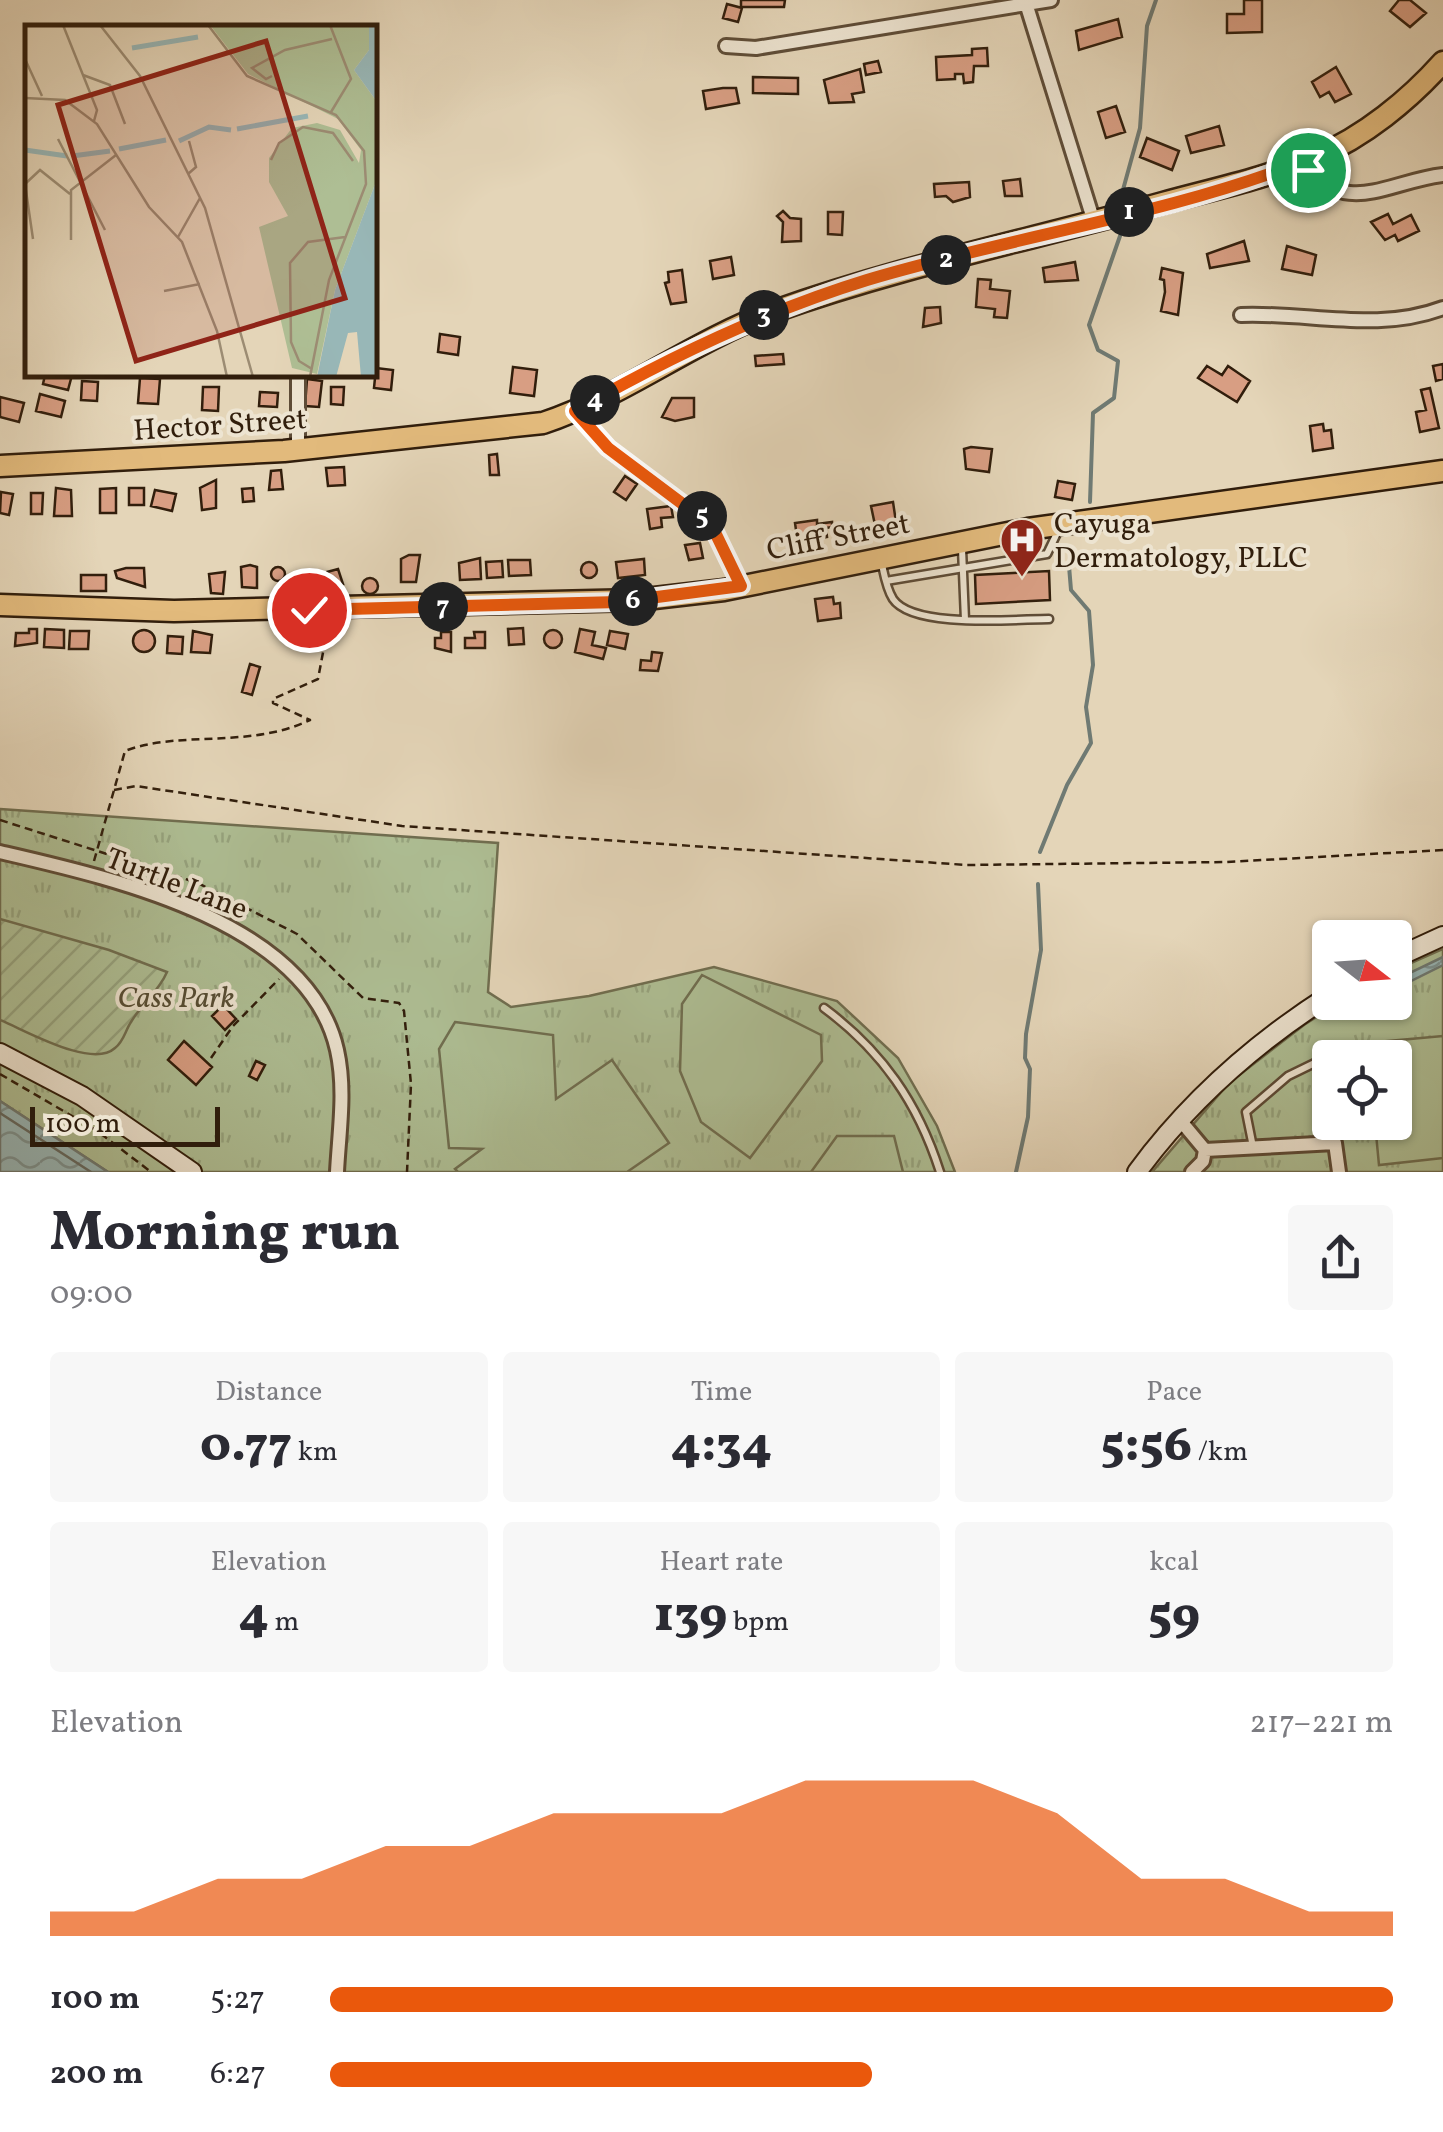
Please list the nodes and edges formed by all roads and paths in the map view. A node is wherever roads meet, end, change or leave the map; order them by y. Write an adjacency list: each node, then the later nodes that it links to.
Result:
1 (1051, 0): 2 (street)
2 (1026, 2): 3 (street); 7 (street)
3 (726, 46)
4 (1443, 62): 5 (main road, Hector Street)
5 (1302, 162): 6 (street); 7 (main road, Hector Street)
6 (1443, 174)
7 (1094, 222): 11 (main road, Hector Street)
8 (1443, 308): 9 (street)
9 (1241, 315)
10 (298, 378): 12 (street)
11 (575, 411): 12 (main road, Hector Street); 20 (street)
12 (298, 449): 13 (main road, Hector Street)
13 (0, 466)
14 (1443, 471): 15 (main road, Cliff Street)
15 (1062, 524): 16 (main road, Cliff Street); 18 (lane)
16 (962, 542): 17 (main road, Cliff Street); 18 (lane)
17 (880, 559): 19 (lane); 20 (main road, Cliff Street)
18 (963, 567): 19 (lane); 24 (lane)
19 (886, 582): 24 (lane)
20 (741, 586): 21 (main road, Cliff Street)
21 (0, 605)
22 (329, 619): 25 (path)
23 (1049, 619): 24 (lane)
24 (965, 620)
25 (114, 790): 26 (path); 27 (path)
26 (1443, 850)
27 (98, 851)
28 (0, 852): 31 (street, Turtle Lane)
29 (1443, 936): 30 (main road)
30 (1412, 950)
31 (290, 967): 35 (path); 45 (street, Turtle Lane)
32 (824, 1008): 46 (lane)
33 (1312, 1008): 38 (main road)
34 (0, 1053): 44 (main road)
35 (212, 1058)
36 (1312, 1064): 41 (lane)
37 (0, 1074): 43 (path)
38 (1180, 1120): 42 (street); 47 (main road)
39 (1334, 1140): 40 (lane)
40 (1334, 1143): 41 (street); 49 (street)
41 (1253, 1149): 42 (street)
42 (1205, 1150): 48 (street)
43 (152, 1172)
44 (192, 1172)
45 (337, 1172)
46 (940, 1172)
47 (1137, 1172)
48 (1192, 1172)
49 (1338, 1172)

